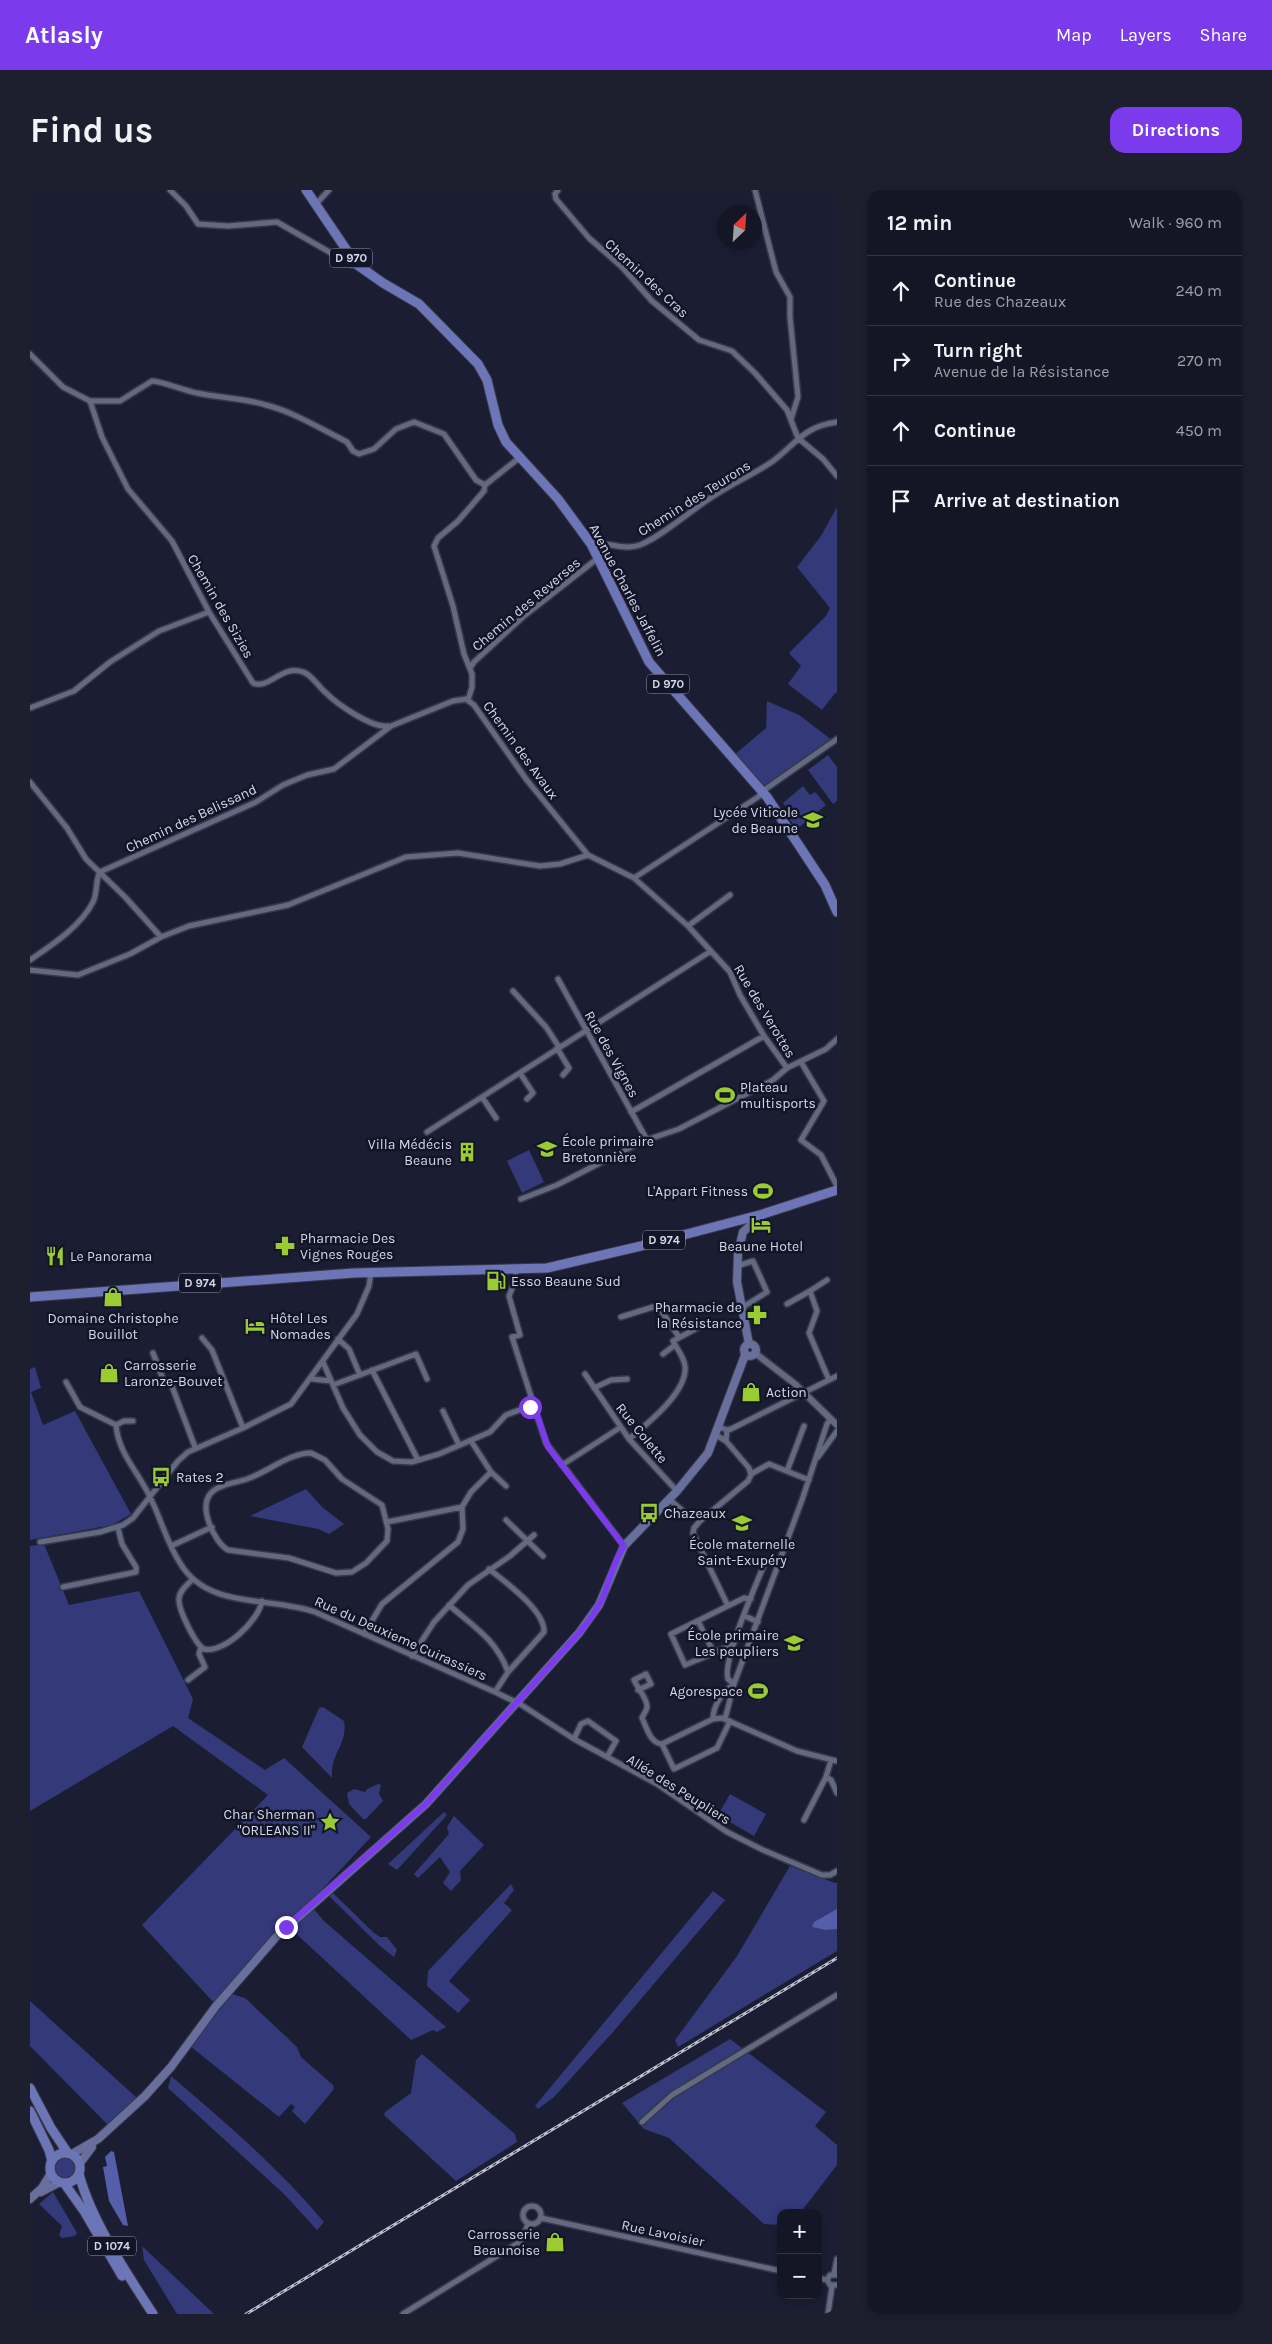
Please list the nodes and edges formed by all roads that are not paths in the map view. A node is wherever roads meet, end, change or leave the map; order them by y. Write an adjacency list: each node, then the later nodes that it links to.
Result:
1 (170, 190): 7 (street)
2 (306, 190): 6 (main road, D 970)
3 (329, 190): 6 (street)
4 (558, 190): 10 (street, Chemin des Cras)
5 (755, 190): 10 (street)
6 (315, 205): 7 (main road, D 970)
7 (356, 264): 13 (main road, Avenue Charles Jaffelin / D 970)
8 (30, 354): 9 (street)
9 (90, 402): 15 (street); 18 (street, Chemin des Sizies)
10 (791, 419): 12 (street, Chemin des Cras)
11 (837, 422): 12 (street, Chemin des Teurons)
12 (798, 438): 14 (street, Chemin des Cras); 16 (street, Chemin des Teurons)
13 (519, 458): 15 (street); 16 (main road, Avenue Charles Jaffelin / D 970)
14 (837, 476)
15 (485, 485): 19 (street)
16 (591, 544): 17 (main road, Avenue Charles Jaffelin / D 970)
17 (598, 558): 19 (street, Chemin des Reverses); 26 (main road, Avenue Charles Jaffelin / D 970)
18 (208, 612): 21 (street); 23 (street, Chemin des Sizies)
19 (470, 668): 20 (street)
20 (468, 700): 22 (street, Chemin des Avaux); 27 (street, Chemin des Avaux)
21 (30, 708)
22 (391, 726): 23 (street, Chemin des Belissand)
23 (383, 728): 28 (street, Chemin des Belissand)
24 (837, 739): 26 (street)
25 (30, 782): 28 (street)
26 (763, 792): 29 (street); 31 (main road, Avenue Charles Jaffelin / D 970)
27 (588, 855): 29 (street, Rue des Verottes); 33 (street)
28 (100, 872): 33 (street); 35 (street)
29 (634, 878): 32 (street, Rue des Verottes)
30 (730, 895): 32 (street)
31 (837, 912)
32 (688, 926): 34 (street, Rue des Verottes)
33 (160, 937): 36 (street)
34 (711, 951): 39 (street); 40 (street, Rue des Verottes)
35 (30, 960)
36 (30, 970)
37 (558, 979): 39 (street, Rue des Vignes)
38 (513, 991): 42 (street)
39 (586, 1030): 42 (street); 49 (street, Rue des Vignes)
40 (764, 1036): 44 (street, Rue des Verottes); 49 (street)
41 (837, 1039): 43 (street, Rue des Verottes)
42 (558, 1048): 45 (street); 46 (street)
43 (801, 1062): 44 (street, Rue des Verottes); 53 (street)
44 (787, 1068): 52 (street)
45 (520, 1073): 47 (street); 48 (street)
46 (563, 1075)
47 (482, 1097): 50 (street); 51 (street)
48 (526, 1100)
49 (631, 1112): 52 (street, Rue des Vignes)
50 (496, 1118)
51 (427, 1132)
52 (647, 1140): 55 (street)
53 (837, 1186)
54 (837, 1190): 56 (main road, D 974)
55 (521, 1198)
56 (763, 1214): 57 (main road, D 974); 58 (main road)
57 (739, 1220): 58 (main road); 60 (main road, D 974)
58 (743, 1232): 59 (main road)
59 (736, 1267): 66 (main road); 66 (street)
60 (516, 1270): 61 (main road, D 974); 91 (street)
61 (371, 1272): 64 (main road, D 974); 71 (street)
62 (827, 1280): 63 (street)
63 (810, 1292): 65 (street); 86 (street)
64 (30, 1297)
65 (787, 1304)
66 (743, 1308): 72 (main road)
67 (621, 1317): 69 (street)
68 (699, 1327): 69 (street)
69 (679, 1337): 73 (street)
70 (202, 1338): 98 (street)
71 (338, 1339): 78 (street); 81 (street)
72 (749, 1344): 75 (main road); 77 (main road)
73 (675, 1345): 76 (street); 102 (street)
74 (153, 1353): 106 (street)
75 (755, 1353): 77 (main road); 90 (street)
76 (662, 1354)
77 (745, 1355): 100 (main road)
78 (323, 1362): 83 (street); 88 (street)
79 (372, 1370): 81 (street); 84 (street); 107 (street)
80 (585, 1374): 89 (street, Rue Colette)
81 (360, 1375): 88 (street)
82 (837, 1376): 86 (street)
83 (312, 1378): 88 (street); 98 (street)
84 (427, 1379)
85 (627, 1379): 89 (street, Rue Colette)
86 (830, 1380): 90 (street)
87 (66, 1382): 95 (street)
88 (332, 1383): 107 (street)
89 (594, 1388): 99 (street, Rue Colette)
90 (804, 1392): 93 (street); 100 (street)
91 (534, 1406): 103 (street); 109 (street)
92 (443, 1411): 105 (street)
93 (830, 1420): 96 (street); 108 (street)
94 (133, 1421): 95 (street)
95 (116, 1425): 116 (street, Rue du Deuxieme Cuirassiers)
96 (837, 1425)
97 (804, 1426): 110 (street)
98 (244, 1428): 106 (street)
99 (620, 1428): 102 (street, Rue Colette); 109 (street)
100 (721, 1431): 104 (street); 104 (street); 115 (main road)
101 (837, 1431): 108 (street)
102 (628, 1439): 115 (street, Rue Colette)
103 (471, 1441): 105 (street); 111 (street)
104 (726, 1441): 112 (street)
105 (460, 1445): 107 (street)
106 (195, 1447): 116 (street)
107 (418, 1460)
108 (816, 1460): 113 (street)
109 (562, 1465): 128 (street)
110 (787, 1471): 112 (street); 113 (street)
111 (491, 1472): 114 (street); 118 (street)
112 (751, 1474): 137 (street)
113 (809, 1480): 130 (street)
114 (506, 1486)
115 (677, 1491): 117 (main road)
116 (150, 1497): 123 (street); 127 (street, Rue du Deuxieme Cuirassiers)
117 (669, 1499): 119 (street); 128 (main road)
118 (462, 1508): 121 (street); 141 (street)
119 (683, 1511)
120 (506, 1520): 125 (street)
121 (387, 1522): 122 (street); 122 (street)
122 (212, 1527): 127 (street)
123 (118, 1528): 126 (street); 133 (street)
124 (534, 1535): 125 (street)
125 (527, 1541): 129 (street); 131 (street)
126 (40, 1542)
127 (171, 1546): 132 (street, Rue du Deuxieme Cuirassiers)
128 (624, 1546): 151 (main road)
129 (543, 1556)
130 (779, 1563): 134 (street); 140 (street)
131 (489, 1569): 136 (street); 146 (street)
132 (192, 1580): 135 (street, Rue du Deuxieme Cuirassiers); 143 (street)
133 (63, 1587)
134 (751, 1599): 137 (street); 138 (street)
135 (262, 1601): 141 (street, Rue du Deuxieme Cuirassiers); 143 (street)
136 (449, 1605): 145 (street); 146 (street)
137 (728, 1606): 139 (street)
138 (745, 1616): 140 (street); 142 (street)
139 (698, 1621): 144 (street); 144 (street)
140 (758, 1622): 148 (street)
141 (364, 1634): 145 (street, Rue du Deuxieme Cuirassiers)
142 (733, 1646): 144 (street); 148 (street)
143 (201, 1647): 147 (street)
144 (714, 1653)
145 (412, 1656): 150 (street, Rue du Deuxieme Cuirassiers)
146 (508, 1672): 150 (street)
147 (188, 1680)
148 (734, 1684): 152 (street); 152 (street)
149 (638, 1690): 154 (street)
150 (495, 1692): 151 (street, Rue du Deuxieme Cuirassiers)
151 (517, 1703): 153 (street, Allée des Peupliers); 165 (main road)
152 (722, 1719): 154 (street); 154 (street); 156 (street)
153 (574, 1739): 155 (street, Allée des Peupliers); 155 (street)
154 (662, 1744)
155 (607, 1757): 160 (street, Allée des Peupliers)
156 (834, 1760): 157 (street)
157 (826, 1777): 158 (street); 159 (street)
158 (837, 1793)
159 (804, 1820)
160 (837, 1871)
161 (837, 1995): 164 (street)
162 (30, 2088): 166 (main road)
163 (30, 2111): 167 (main road)
164 (642, 2122)
165 (98, 2140): 166 (main road); 168 (main road)
166 (70, 2153): 167 (main road); 168 (main road)
167 (52, 2161): 169 (main road)
168 (80, 2163): 170 (main road)
169 (51, 2173): 171 (main road); 172 (main road)
170 (80, 2174): 171 (main road); 182 (main road, D 1074)
171 (62, 2182): 172 (main road); 181 (main road, D 1074)
172 (32, 2197)
173 (541, 2218): 174 (street); 174 (street); 176 (street, Rue Lavoisier)
174 (528, 2224): 183 (street)
175 (837, 2259): 177 (street)
176 (777, 2269)
177 (835, 2274): 179 (street)
178 (822, 2279): 179 (street)
179 (827, 2280): 180 (street)
180 (834, 2286): 184 (street)
181 (149, 2314)
182 (153, 2314)
183 (403, 2314)
184 (828, 2314)

